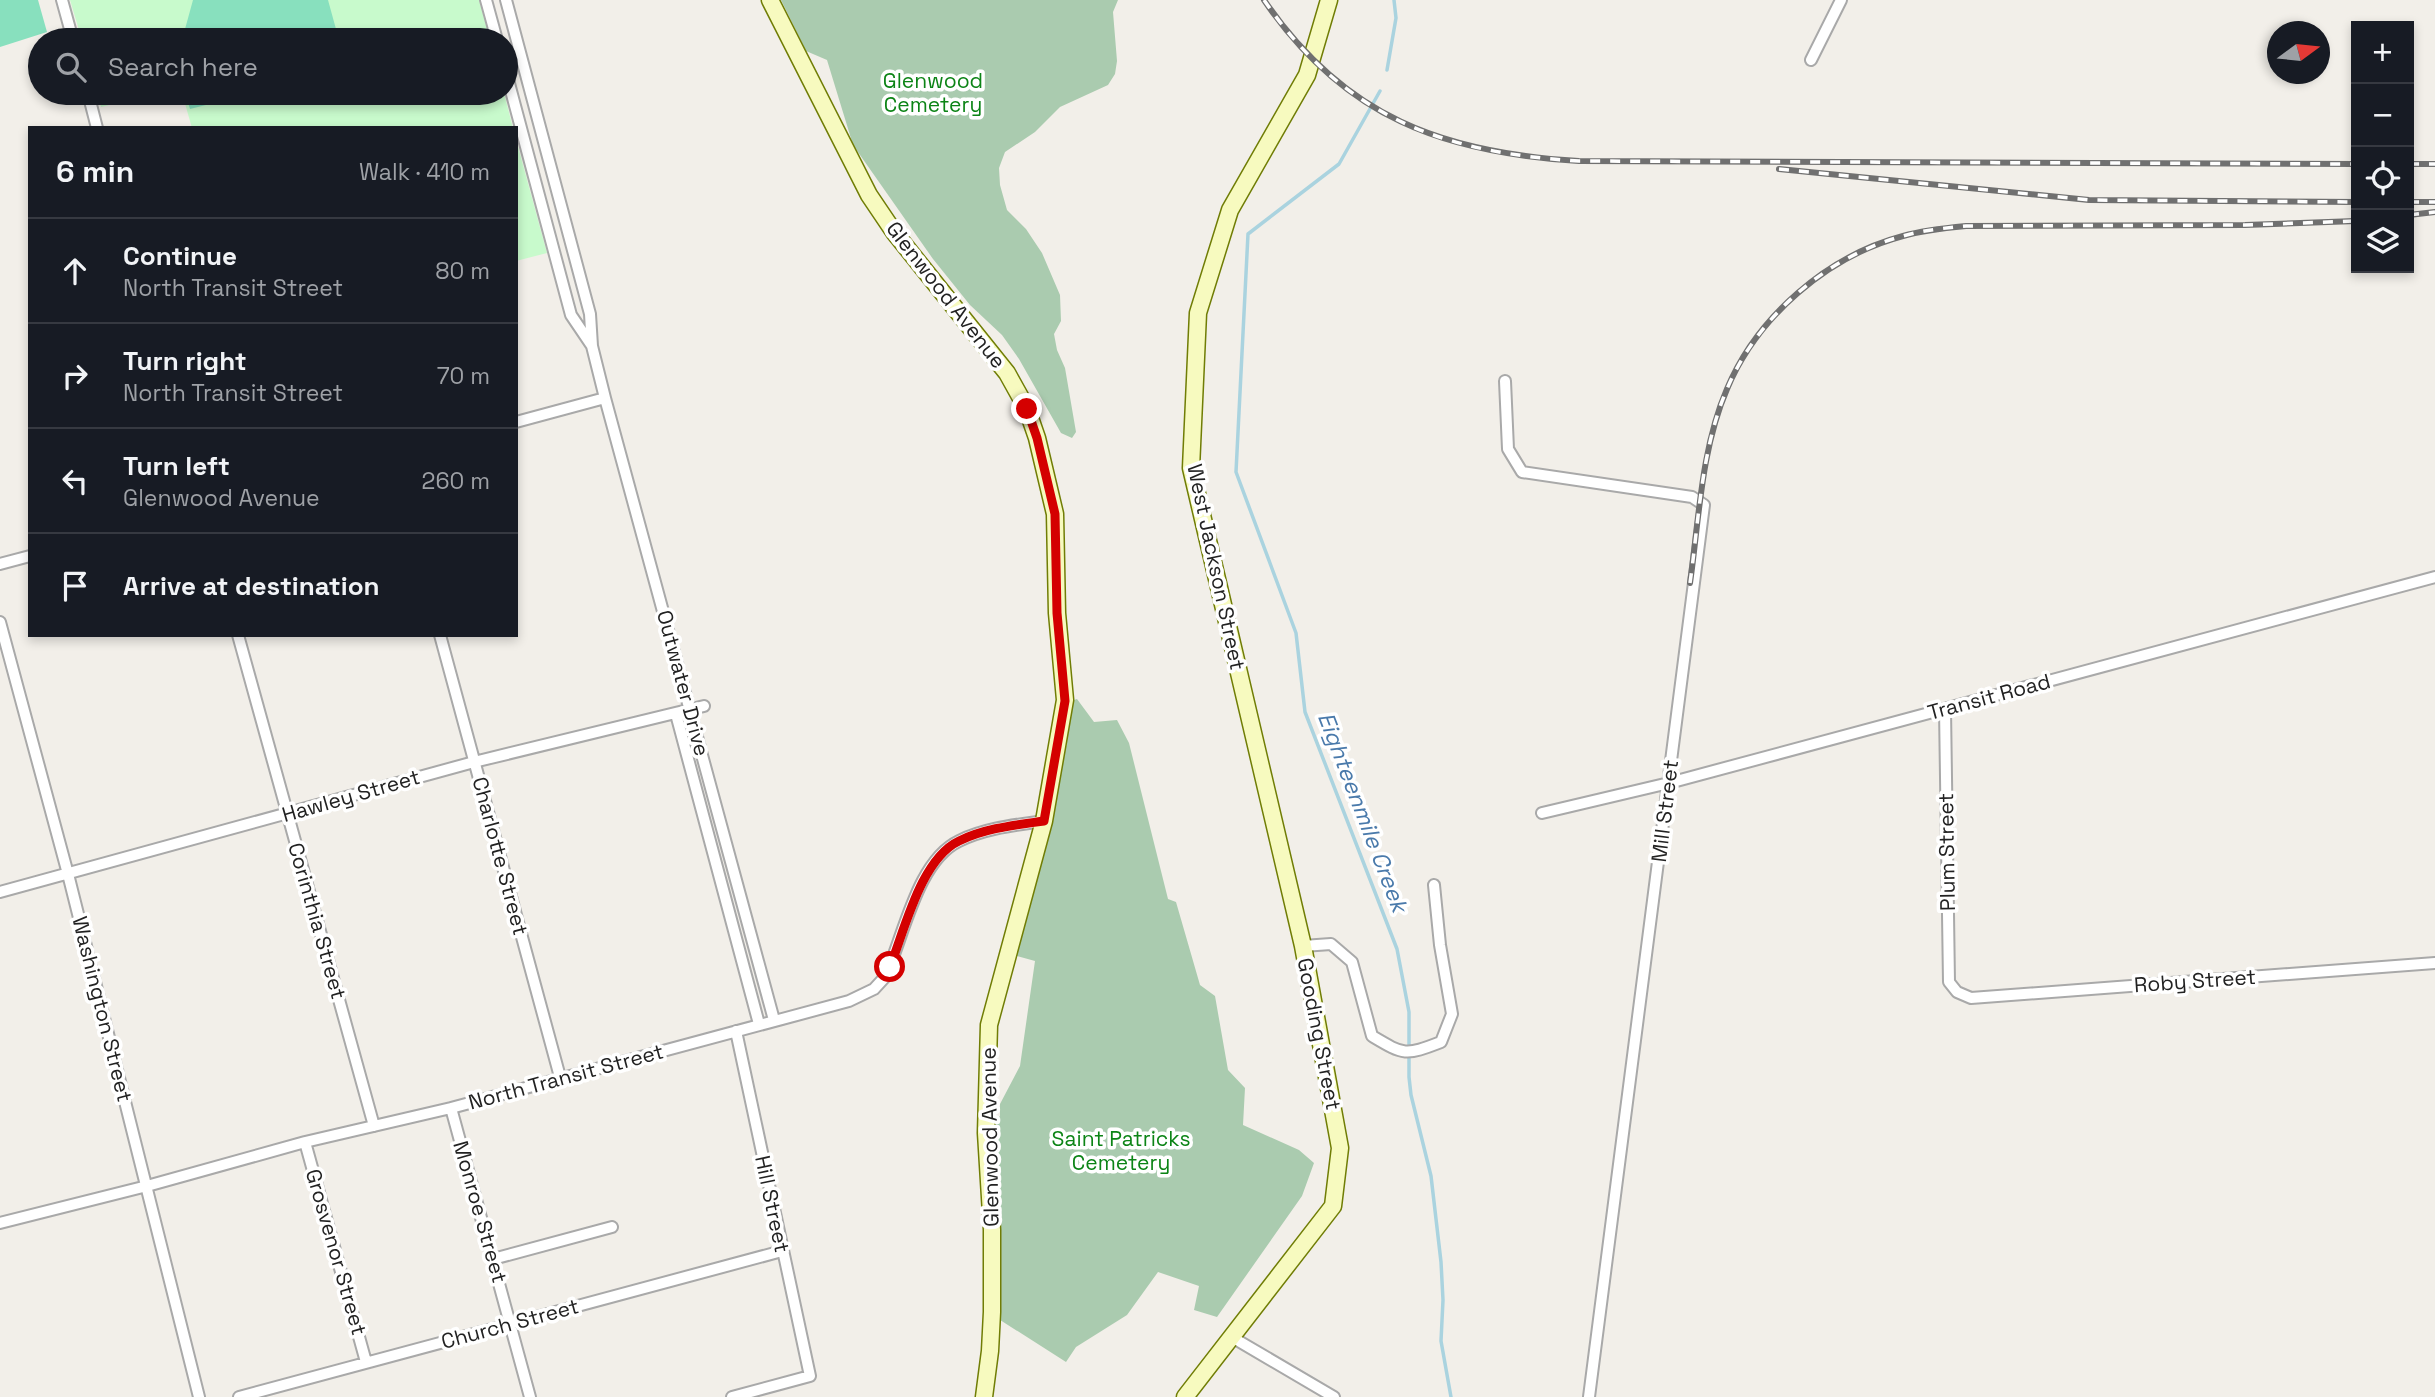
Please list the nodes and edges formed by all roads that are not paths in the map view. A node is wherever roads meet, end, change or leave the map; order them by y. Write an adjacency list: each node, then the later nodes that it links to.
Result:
1 (62, 0): 7 (street)
2 (486, 0): 8 (street)
3 (506, 0): 9 (street, Outwater Drive)
4 (770, 0): 33 (street, Glenwood Avenue)
5 (1329, 0): 37 (street, West Jackson Street)
6 (1841, 0): 11 (street)
7 (70, 28)
8 (494, 28)
9 (513, 28)
10 (518, 45): 15 (street, Outwater Drive)
11 (1811, 60)
12 (91, 105): 14 (street)
13 (515, 105): 15 (street, Outwater Drive)
14 (96, 126)
15 (592, 346): 17 (street, Outwater Drive)
16 (1505, 381): 30 (street, Mill Street)
17 (605, 398): 18 (street); 26 (street, Outwater Drive)
18 (518, 421)
19 (28, 557): 20 (street)
20 (0, 564)
21 (2435, 578): 27 (street, Transit Road)
22 (0, 622): 34 (street, Washington Street)
23 (239, 637): 32 (street, Corinthia Street)
24 (441, 637): 29 (street, Charlotte Street)
25 (704, 706): 26 (street, Hawley Street)
26 (690, 709): 28 (street, Hawley Street); 40 (street, Outwater Drive)
27 (1945, 709): 30 (street, Transit Road); 39 (street, Plum Street)
28 (676, 713): 29 (street, Hawley Street); 41 (street, Outwater Drive)
29 (474, 762): 32 (street, Hawley Street); 43 (street, Charlotte Street)
30 (1669, 783): 31 (street, Transit Road); 63 (street, Mill Street)
31 (1542, 813)
32 (286, 814): 34 (street, Hawley Street); 45 (street, Corinthia Street)
33 (1044, 821): 40 (street, North Transit Street); 60 (street, Glenwood Avenue)
34 (68, 874): 36 (street, Hawley Street); 47 (street, Washington Street)
35 (1434, 885): 37 (street, Gooding Street)
36 (0, 892)
37 (1303, 946): 53 (street, Gooding Street)
38 (2435, 963): 39 (street, Roby Street)
39 (1957, 992)
40 (774, 1020): 41 (street, North Transit Street)
41 (759, 1024): 42 (street, North Transit Street)
42 (736, 1031): 43 (street, North Transit Street); 50 (street, Hill Street)
43 (560, 1077): 44 (street, North Transit Street)
44 (451, 1108): 45 (street, North Transit Street); 51 (street, Monroe Street)
45 (374, 1126): 46 (street, North Transit Street)
46 (305, 1142): 47 (street, North Transit Street); 54 (street, Grosvenor Street)
47 (147, 1186): 48 (street, North Transit Street); 56 (street, Washington Street)
48 (0, 1223)
49 (612, 1227): 51 (street)
50 (782, 1251): 52 (street, Church Street); 59 (street, Hill Street)
51 (493, 1259): 52 (street, Monroe Street)
52 (511, 1324): 54 (street, Church Street); 58 (street, Monroe Street)
53 (1230, 1336): 55 (street); 61 (street, Gooding Street)
54 (366, 1362): 57 (street, Church Street)
55 (1319, 1393): 62 (street)
56 (199, 1397)
57 (239, 1397)
58 (530, 1397)
59 (732, 1397)
60 (984, 1397)
61 (1185, 1397)
62 (1334, 1397)
63 (1589, 1397)

